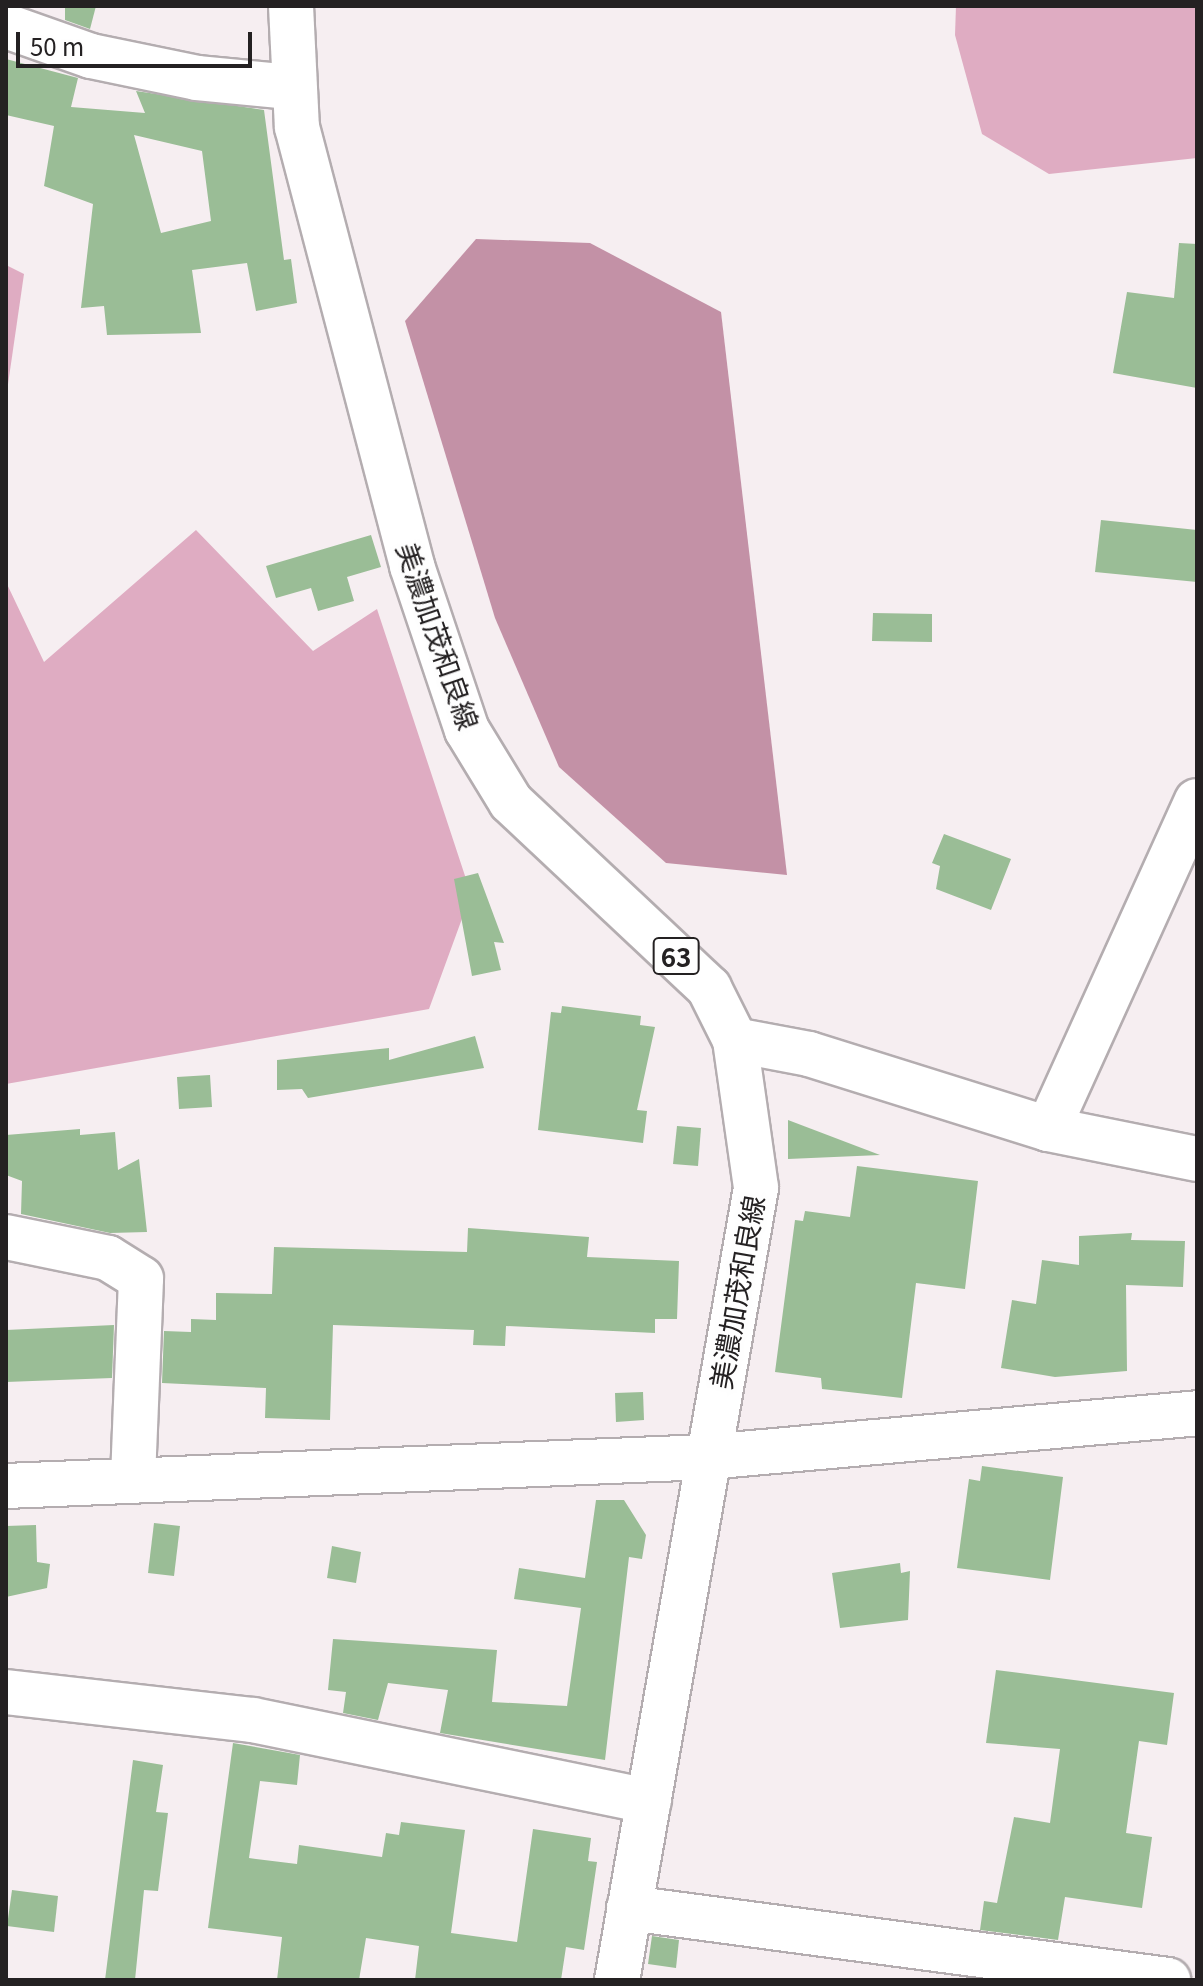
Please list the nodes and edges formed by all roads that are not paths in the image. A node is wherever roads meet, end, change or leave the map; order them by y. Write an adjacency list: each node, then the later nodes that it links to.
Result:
1 (291, 6): 3 (street, 美濃加茂和良線 / 63)
2 (6, 26): 3 (street)
3 (291, 87): 5 (street, 美濃加茂和良線 / 63)
4 (1197, 801): 6 (street)
5 (735, 1040): 6 (street); 10 (street, 美濃加茂和良線 / 63)
6 (1048, 1129): 7 (street)
7 (1197, 1159)
8 (6, 1237): 11 (street)
9 (1197, 1413): 10 (street)
10 (707, 1457): 11 (street); 14 (street, 美濃加茂和良線 / 63)
11 (133, 1481): 12 (street)
12 (6, 1486)
13 (6, 1692): 14 (street)
14 (649, 1801): 15 (street, 美濃加茂和良線 / 63)
15 (629, 1908): 16 (street, 美濃加茂和良線 / 63); 17 (street)
16 (617, 1980)
17 (1168, 1980)

